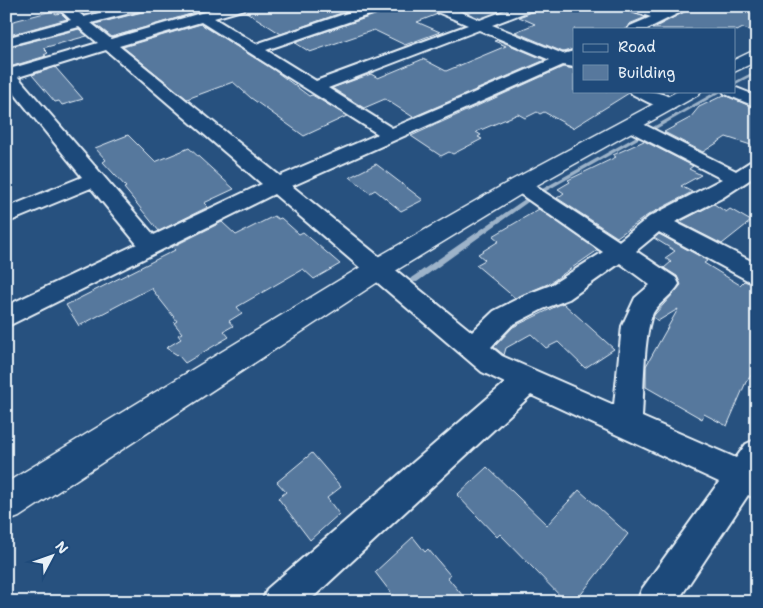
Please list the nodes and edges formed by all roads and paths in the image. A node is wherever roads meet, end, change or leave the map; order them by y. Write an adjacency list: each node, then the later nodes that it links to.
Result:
1 (62, 6): 11 (street)
2 (140, 6): 11 (street)
3 (240, 6): 9 (street)
4 (381, 6): 16 (street)
5 (435, 6): 12 (street)
6 (529, 6): 12 (street)
7 (631, 6): 10 (street)
8 (687, 6): 10 (street)
9 (203, 17): 15 (street); 16 (street)
10 (663, 17): 13 (street)
11 (83, 24): 14 (street); 15 (street)
12 (480, 25): 17 (street); 19 (street)
13 (637, 28)
14 (6, 42)
15 (108, 45): 18 (street); 30 (street)
16 (254, 49): 19 (street)
17 (571, 60): 26 (street)
18 (7, 74): 28 (street)
19 (315, 87): 26 (street)
20 (640, 92): 24 (street)
21 (690, 92): 24 (street)
22 (733, 92): 23 (street)
23 (757, 102)
24 (668, 104): 25 (street)
25 (641, 130): 29 (street); 31 (street)
26 (392, 135): 30 (street)
27 (757, 166): 29 (street)
28 (95, 179): 32 (street); 34 (street)
29 (737, 179): 33 (street)
30 (276, 185): 34 (street); 36 (street)
31 (530, 192): 35 (street); 36 (street)
32 (6, 216)
33 (657, 222): 35 (street); 37 (street)
34 (151, 246): 38 (street)
35 (620, 252): 39 (street); 41 (street)
36 (378, 270): 39 (street); 43 (street)
37 (757, 275)
38 (6, 316)
39 (473, 348): 40 (street)
40 (528, 380): 41 (street); 44 (street)
41 (627, 425): 42 (street)
42 (752, 471): 45 (street)
43 (6, 504)
44 (280, 602)
45 (655, 602)

